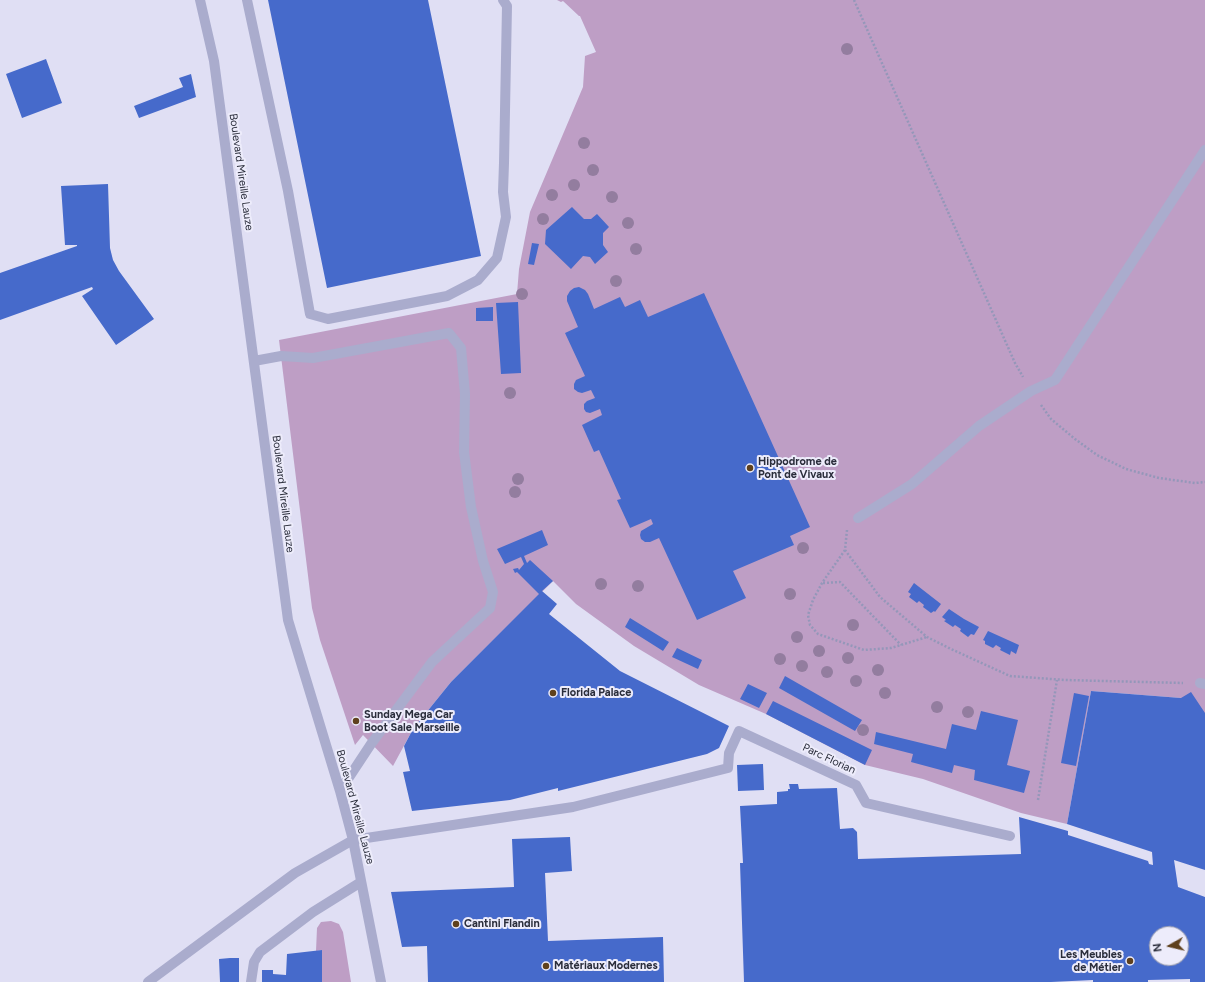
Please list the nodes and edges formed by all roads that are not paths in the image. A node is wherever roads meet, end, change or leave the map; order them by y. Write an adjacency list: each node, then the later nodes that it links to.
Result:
1 (200, 0): 5 (street, Boulevard Mireille Lauze)
2 (247, 0): 3 (street)
3 (503, 0)
4 (1205, 150): 6 (street)
5 (254, 361): 7 (street, Boulevard Mireille Lauze); 7 (street)
6 (858, 518)
7 (340, 791): 9 (street, Boulevard Mireille Lauze)
8 (1010, 836): 9 (street, Parc Florian)
9 (353, 840): 10 (street, Boulevard Mireille Lauze); 11 (street)
10 (362, 882): 12 (street); 13 (street, Boulevard Mireille Lauze)
11 (148, 982)
12 (251, 982)
13 (381, 982)

